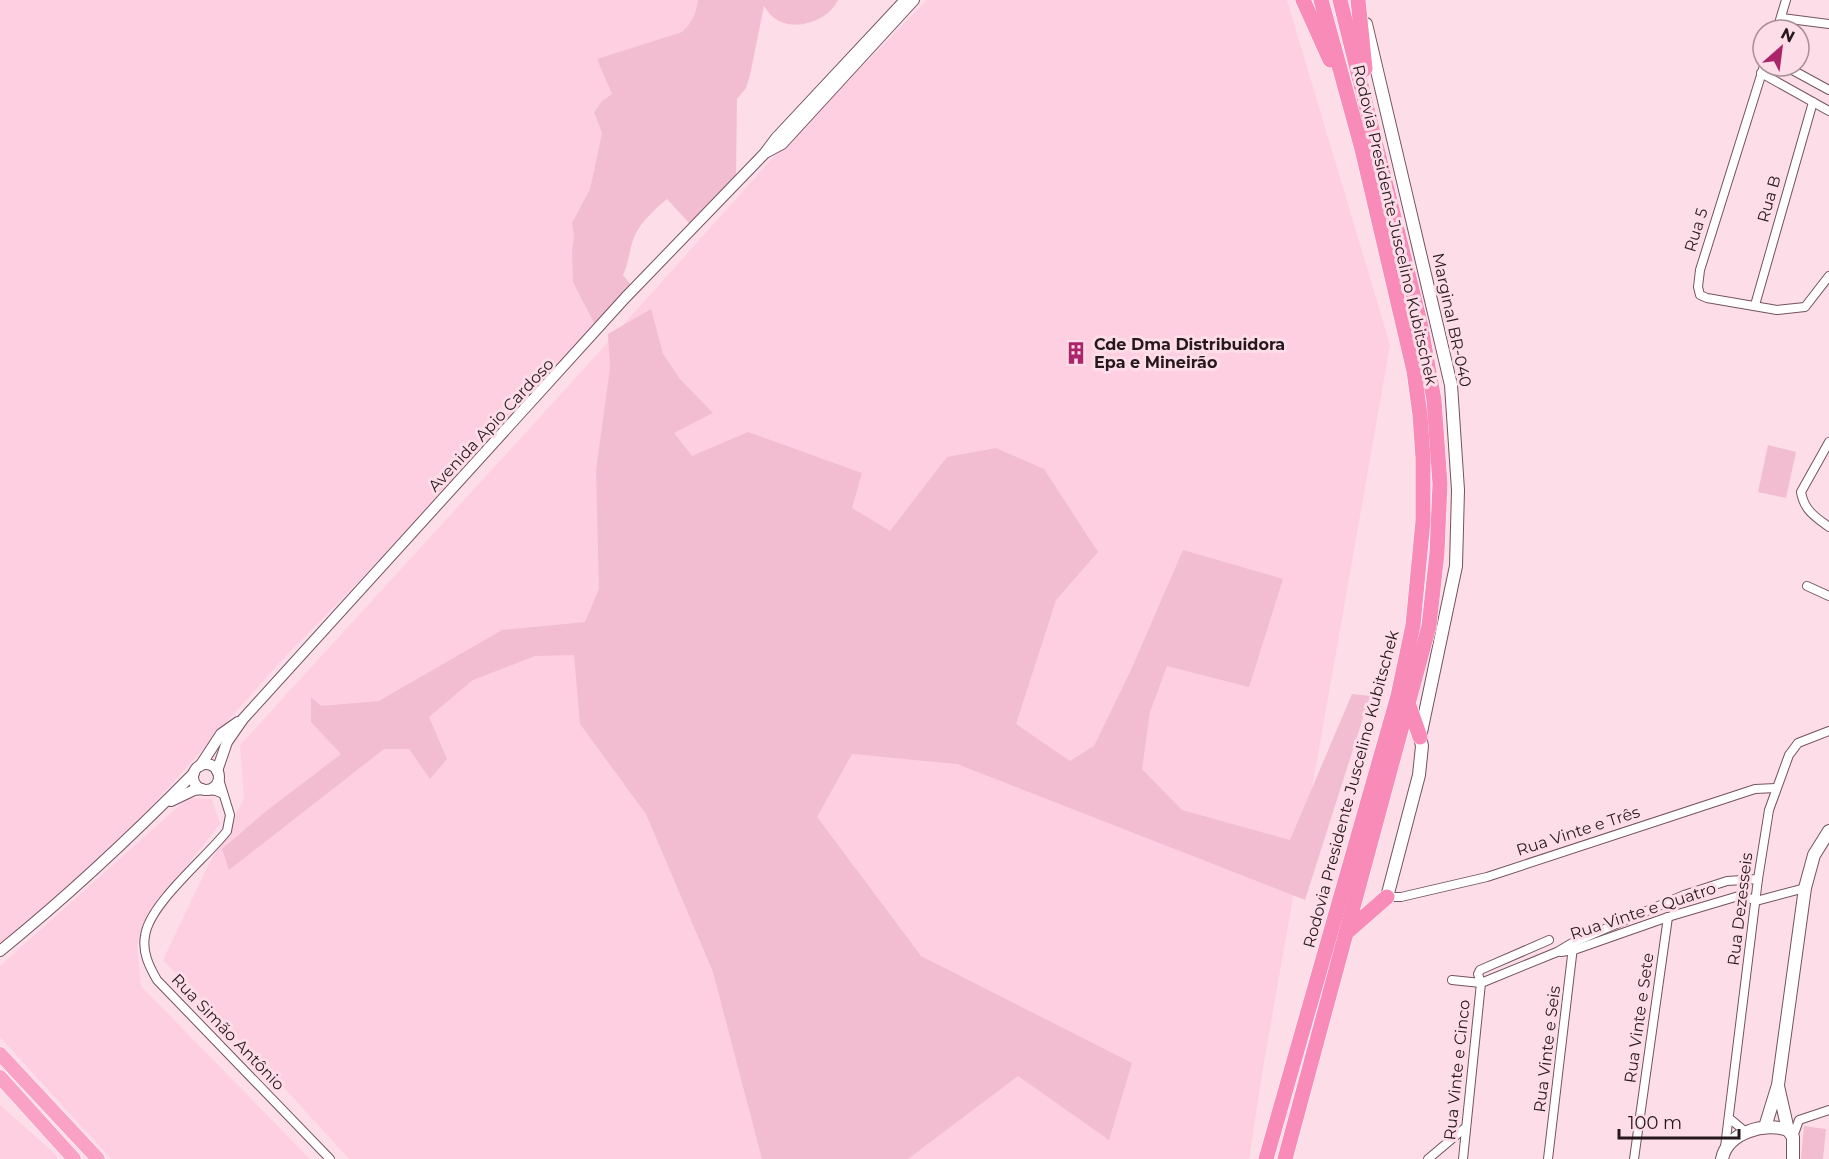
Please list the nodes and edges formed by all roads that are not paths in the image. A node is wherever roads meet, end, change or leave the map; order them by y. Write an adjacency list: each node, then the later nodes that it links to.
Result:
1 (904, 0): 21 (street, Avenida Apio Cardoso)
2 (914, 0): 21 (street, Avenida Apio Cardoso)
3 (1304, 0): 18 (highway)
4 (1321, 0): 18 (highway, Rodovia Presidente Juscelino Kubitschek)
5 (1340, 0): 20 (highway, Rodovia Presidente Juscelino Kubitschek)
6 (1359, 0): 20 (highway); 31 (main road, Marginal BR-040)
7 (1786, 0): 8 (street)
8 (1782, 18)
9 (1811, 22): 10 (street)
10 (1829, 24)
11 (1760, 78): 23 (street, Rua 5)
12 (1777, 78): 17 (street)
13 (1806, 78): 14 (street)
14 (1817, 84): 15 (street); 16 (street)
15 (1829, 85)
16 (1829, 90)
17 (1813, 102): 19 (street); 23 (street, Rua B)
18 (1352, 110): 63 (highway, Rodovia Presidente Juscelino Kubitschek)
19 (1829, 111)
20 (1370, 114): 28 (highway, Rodovia Presidente Juscelino Kubitschek)
21 (764, 154): 29 (street, Avenida Apio Cardoso)
22 (1828, 275): 23 (street, Rua 5)
23 (1755, 305)
24 (1828, 448): 25 (street)
25 (1829, 527)
26 (1807, 586): 27 (street)
27 (1829, 596)
28 (1408, 703): 31 (highway); 44 (highway, Rodovia Presidente Juscelino Kubitschek)
29 (243, 718): 32 (street, Avenida Apio Cardoso); 33 (street, Avenida Apio Cardoso)
30 (1829, 731): 34 (street, Rua Dezesseis)
31 (1420, 737): 41 (main road, Marginal BR-040)
32 (197, 770): 33 (street); 35 (street); 37 (street, Avenida Apio Cardoso)
33 (218, 774): 35 (street); 36 (street, Rua Simão Antônio)
34 (1776, 788): 39 (street, Rua Dezesseis); 41 (street, Rua Vinte e Três)
35 (204, 789): 36 (street); 37 (street, Avenida Apio Cardoso)
36 (223, 794): 62 (street, Rua Simão Antônio)
37 (165, 804): 47 (street, Avenida Apio Cardoso)
38 (1829, 831): 40 (main road)
39 (1758, 879): 42 (street, Rua Dezesseis); 46 (street, Rua Vinte e Quatro)
40 (1805, 888): 42 (street, Rua Vinte e Quatro); 52 (main road)
41 (1387, 897): 44 (highway)
42 (1756, 901): 43 (street, Rua Vinte e Quatro); 54 (street, Rua Dezesseis)
43 (1668, 917): 46 (street, Rua Vinte e Quatro); 68 (street, Rua Vinte e Sete)
44 (1347, 932): 64 (highway, Rodovia Presidente Juscelino Kubitschek)
45 (1549, 940): 49 (street)
46 (1573, 946): 49 (street, Rua Vinte e Quatro); 67 (street, Rua Vinte e Seis)
47 (0, 951)
48 (1452, 980): 49 (street, Rua Vinte e Quatro)
49 (1481, 983): 55 (street, Rua Vinte e Cinco)
50 (0, 1054): 61 (highway)
51 (0, 1077): 60 (highway)
52 (1778, 1085): 56 (main road); 58 (main road)
53 (1829, 1110): 58 (street)
54 (1729, 1118): 57 (street); 59 (street, Rua Dezesseis)
55 (1466, 1126): 65 (street); 66 (street, Rua Vinte e Cinco)
56 (1765, 1127): 57 (main road); 58 (main road)
57 (1747, 1133): 59 (main road)
58 (1790, 1134): 69 (main road)
59 (1724, 1154)
60 (75, 1159)
61 (98, 1159)
62 (330, 1159)
63 (1266, 1159)
64 (1285, 1159)
65 (1428, 1159)
66 (1463, 1159)
67 (1548, 1159)
68 (1634, 1159)
69 (1793, 1159)

